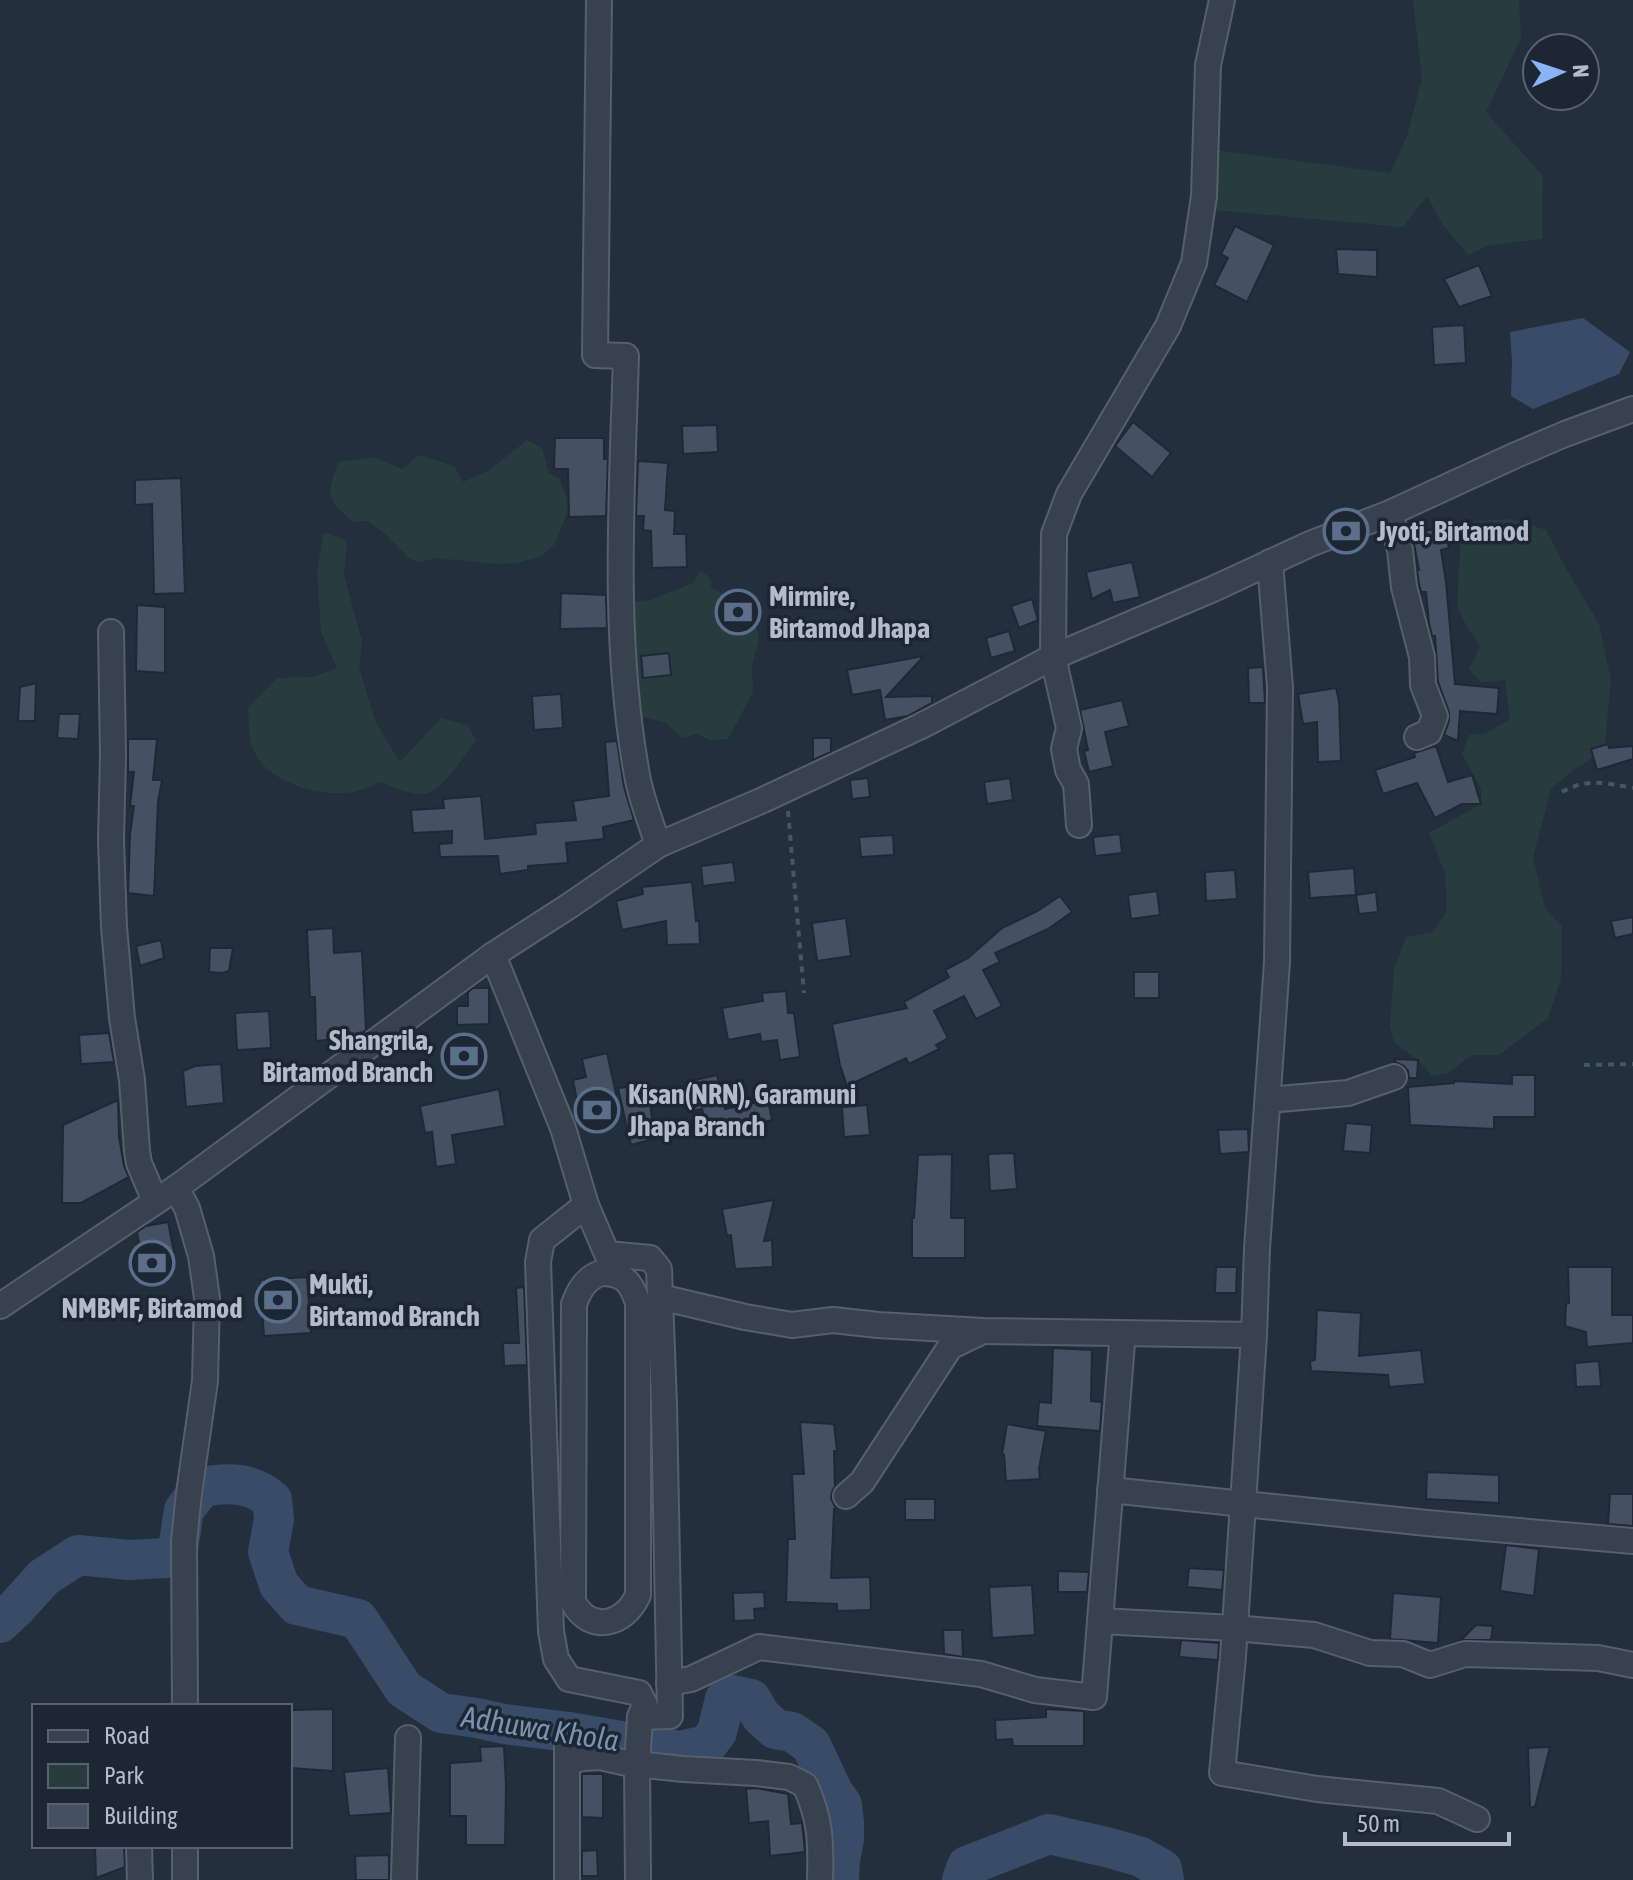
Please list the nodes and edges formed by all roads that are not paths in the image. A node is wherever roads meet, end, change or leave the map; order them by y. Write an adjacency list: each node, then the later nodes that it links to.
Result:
1 (599, 0): 10 (street)
2 (1222, 0): 7 (street)
3 (1633, 409): 4 (street)
4 (1390, 513): 5 (street); 8 (street)
5 (1270, 562): 7 (street); 13 (street)
6 (111, 632): 14 (street)
7 (1053, 657): 9 (street); 10 (street)
8 (1417, 737)
9 (1079, 825)
10 (658, 845): 11 (street)
11 (493, 955): 14 (street); 15 (street)
12 (1394, 1077): 13 (street)
13 (1268, 1100): 20 (street)
14 (165, 1195): 17 (street); 30 (street)
15 (586, 1205): 16 (street); 31 (street)
16 (660, 1297): 18 (street); 29 (street)
17 (0, 1306)
18 (983, 1331): 19 (street); 22 (street)
19 (1121, 1333): 20 (street); 21 (street)
20 (1254, 1335): 23 (street)
21 (1110, 1490): 23 (street); 26 (street)
22 (846, 1496)
23 (1242, 1504): 24 (street); 27 (street)
24 (1633, 1541)
25 (638, 1595): 25 (street)
26 (1100, 1621): 27 (street); 29 (street)
27 (1234, 1628): 28 (street); 34 (street)
28 (1633, 1665)
29 (669, 1683): 31 (street)
30 (185, 1704)
31 (640, 1722): 33 (street)
32 (408, 1738): 39 (street)
33 (637, 1761): 40 (street); 41 (street); 42 (street)
34 (1477, 1819)
35 (139, 1848): 37 (street)
36 (185, 1848): 38 (street)
37 (140, 1880)
38 (185, 1880)
39 (404, 1880)
40 (567, 1880)
41 (638, 1880)
42 (820, 1880)

